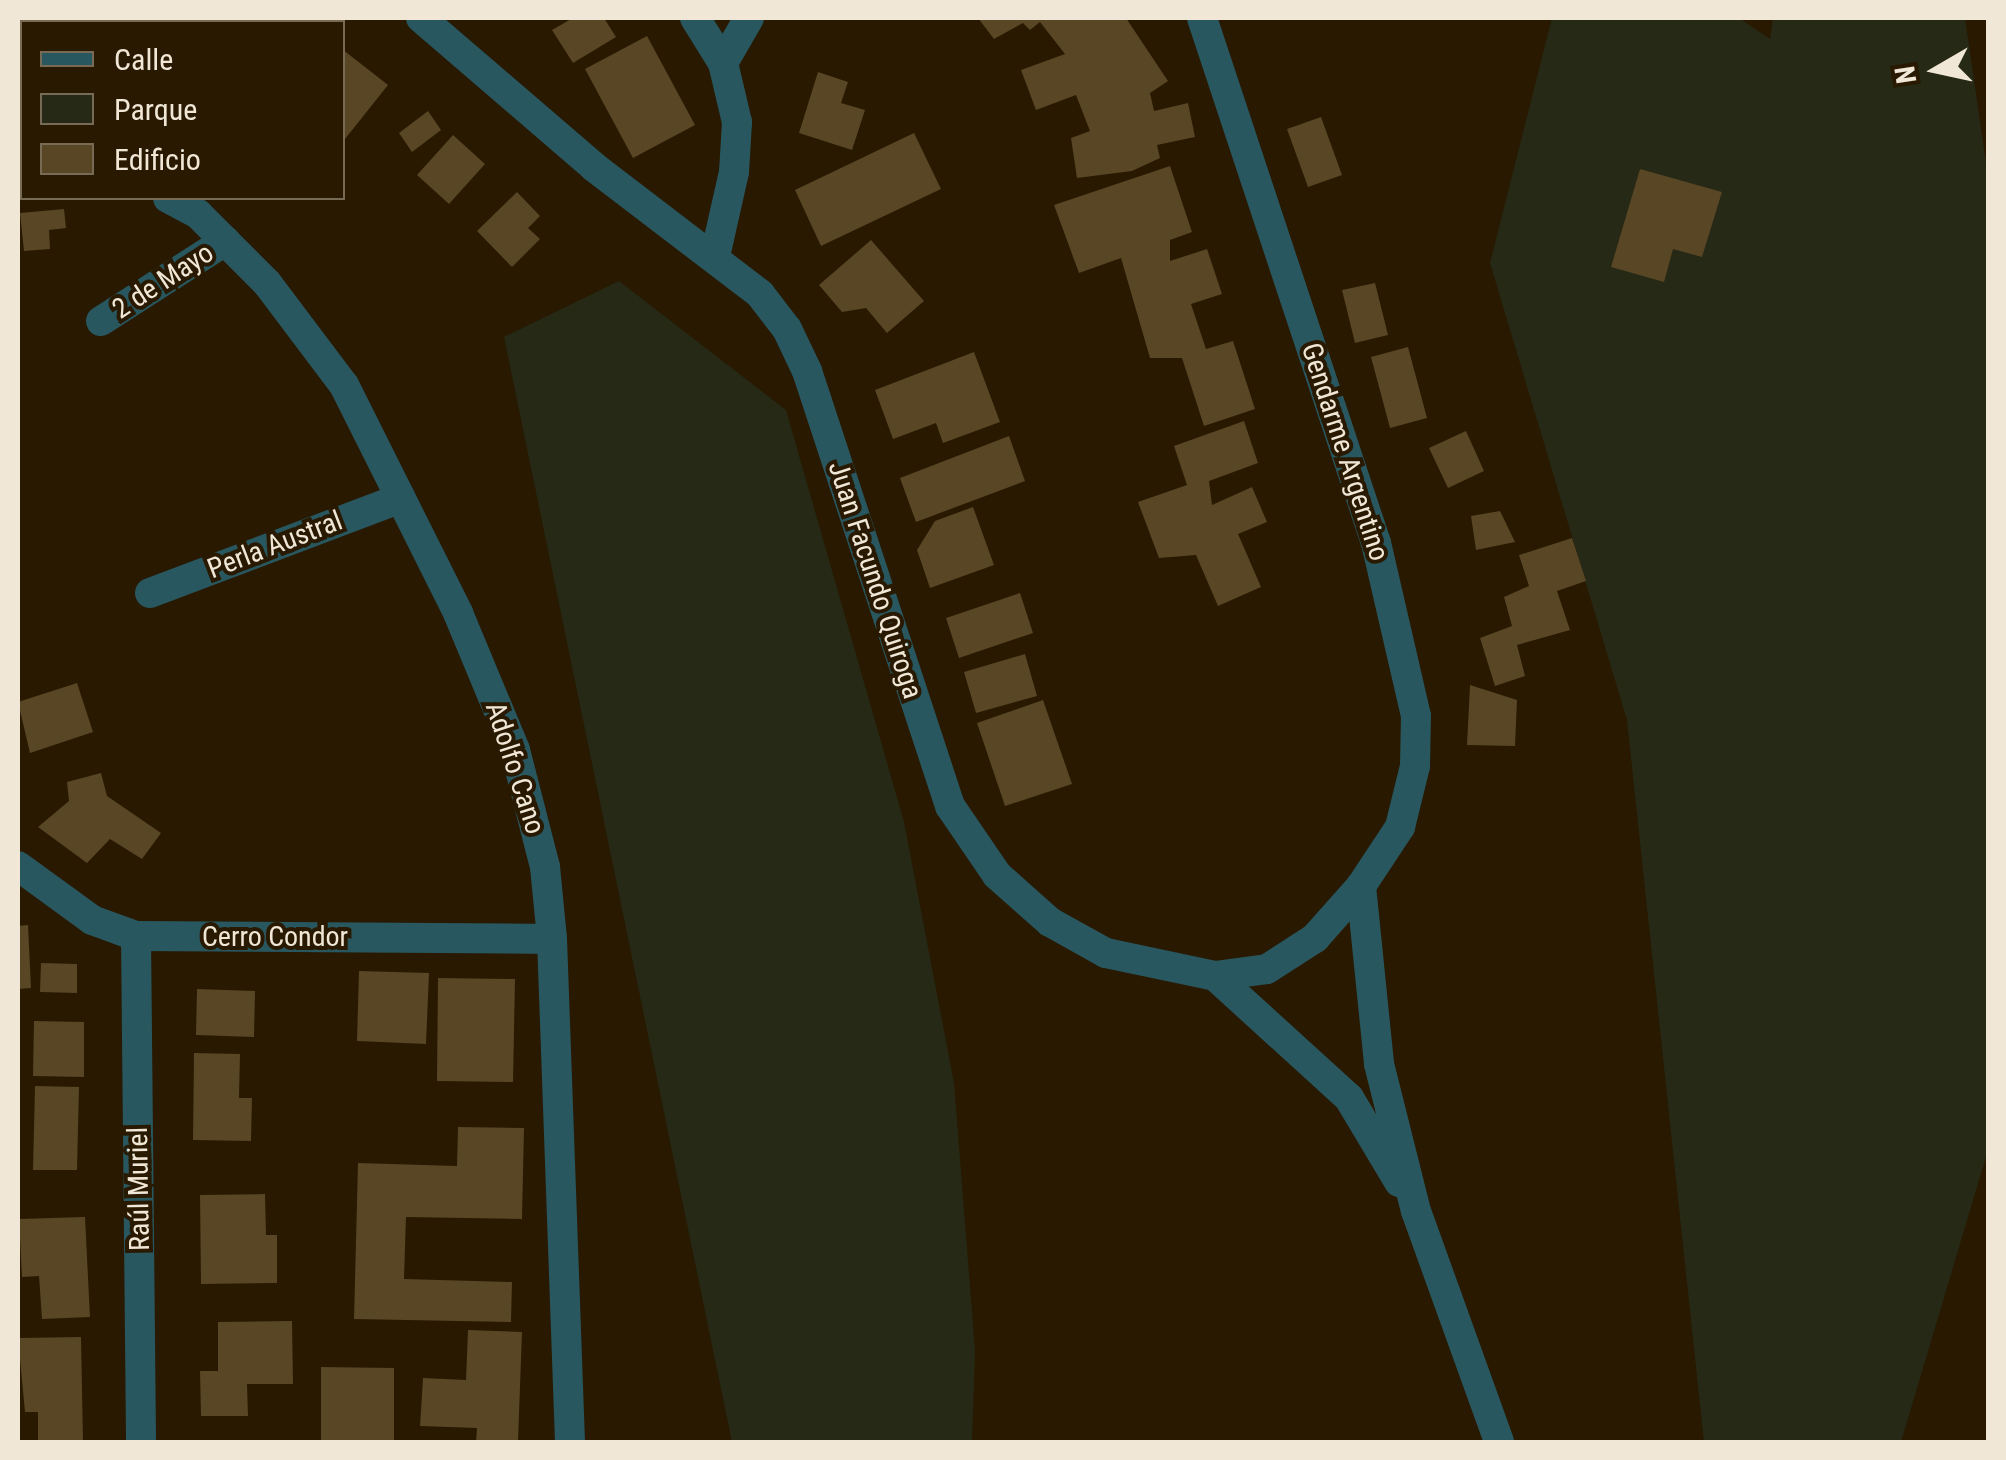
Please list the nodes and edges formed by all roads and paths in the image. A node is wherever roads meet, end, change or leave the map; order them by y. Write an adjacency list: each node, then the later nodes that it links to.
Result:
1 (421, 18): 8 (street, Juan Facundo Quiroga)
2 (695, 18): 5 (street)
3 (749, 18): 5 (street)
4 (1202, 18): 13 (street, Gendarme Argentino)
5 (722, 63): 8 (street)
6 (171, 200): 7 (street, Adolfo Cano)
7 (225, 241): 9 (street, 2 de Mayo); 10 (street, Adolfo Cano)
8 (715, 256): 16 (street, Juan Facundo Quiroga)
9 (101, 321)
10 (401, 498): 11 (street, Perla Austral); 15 (street, Adolfo Cano)
11 (150, 592)
12 (18, 866): 14 (street, Cerro Condor)
13 (1361, 886): 16 (street, Juan Facundo Quiroga); 17 (street)
14 (136, 936): 15 (street, Cerro Condor); 18 (street, Raúl Muriel)
15 (552, 939): 19 (street, Adolfo Cano)
16 (1215, 976): 17 (street)
17 (1416, 1211): 20 (street)
18 (141, 1442)
19 (570, 1442)
20 (1498, 1442)

